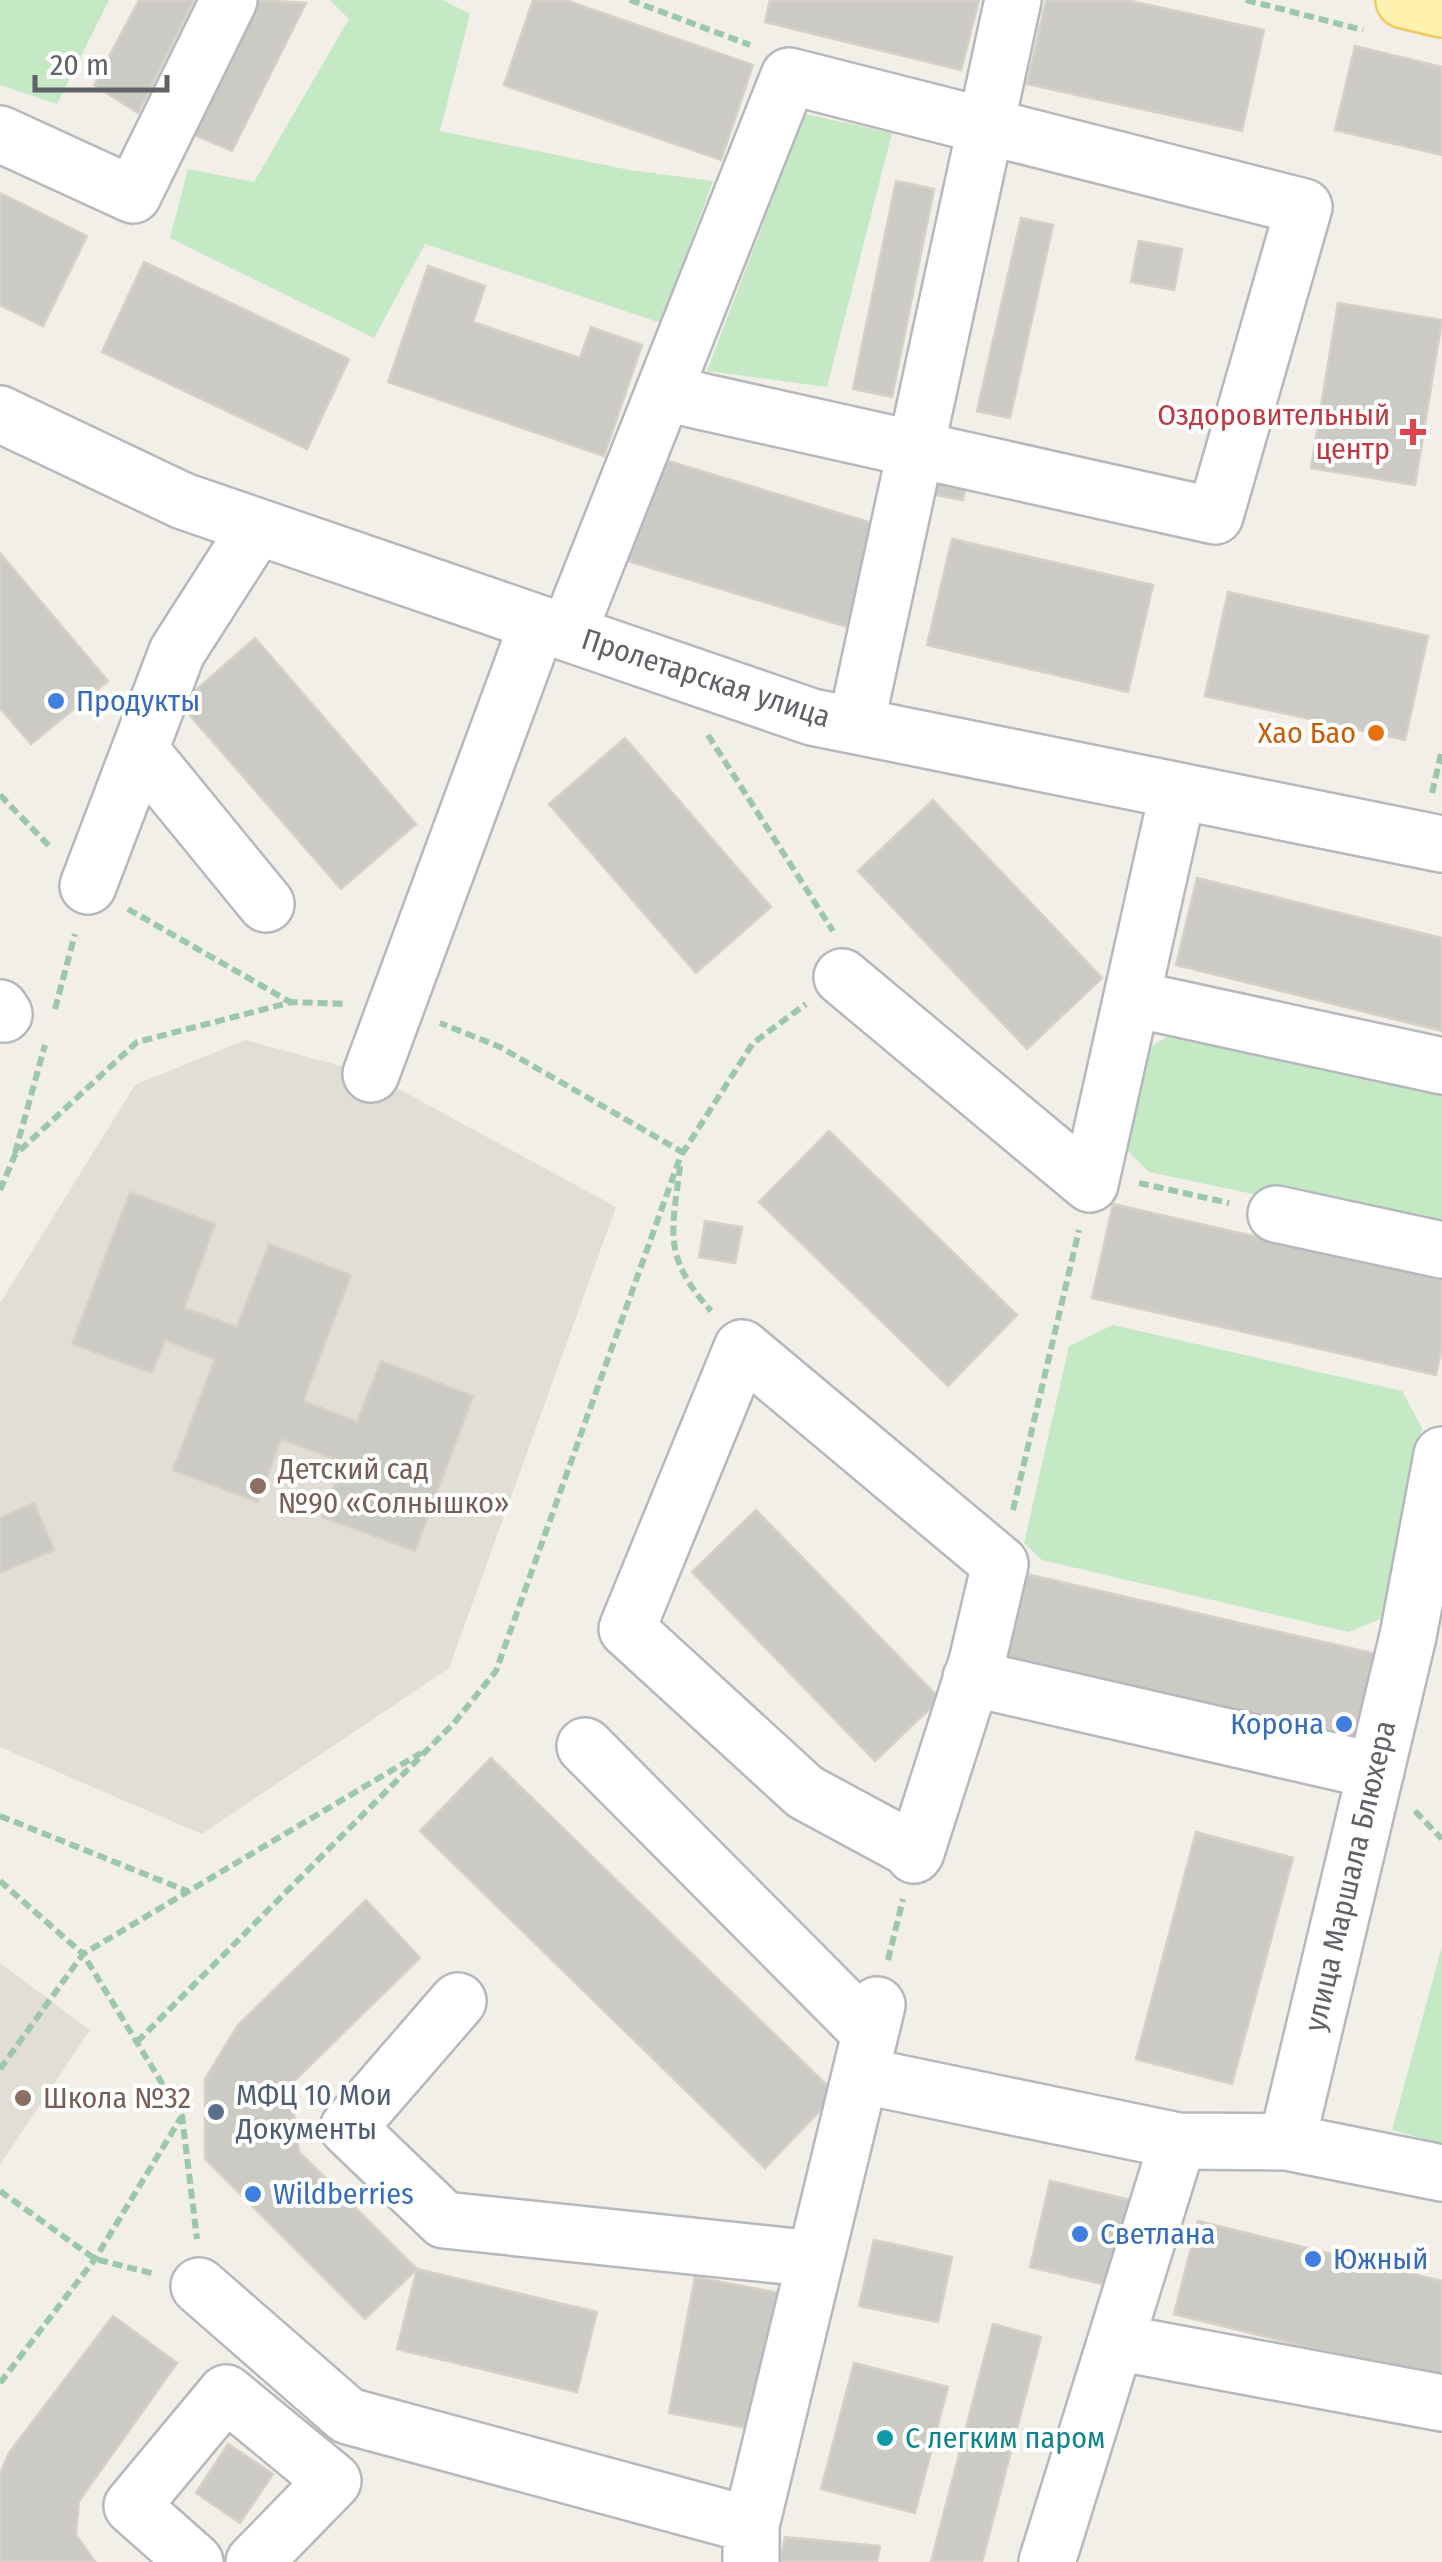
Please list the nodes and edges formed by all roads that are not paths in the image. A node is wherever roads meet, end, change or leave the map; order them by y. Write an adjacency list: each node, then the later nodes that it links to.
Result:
1 (229, 0): 6 (street)
2 (1013, 0): 5 (street)
3 (1442, 9): 4 (main road)
4 (1387, 16)
5 (986, 126): 7 (street); 9 (street); 9 (street)
6 (0, 134)
7 (664, 392): 9 (street); 11 (street)
8 (0, 414): 10 (street, Пролетарская улица)
9 (916, 449): 12 (street)
10 (258, 527): 11 (street, Пролетарская улица); 13 (street)
11 (553, 628): 12 (street, Пролетарская улица); 21 (street)
12 (856, 726): 14 (street, Пролетарская улица)
13 (140, 750): 16 (street); 17 (street)
14 (1178, 791): 15 (street, Пролетарская улица); 19 (street)
15 (1442, 844)
16 (88, 886)
17 (266, 904)
18 (842, 977): 19 (street)
19 (1134, 999): 20 (street)
20 (1442, 1066)
21 (371, 1074)
22 (1276, 1214): 23 (street)
23 (1442, 1250)
24 (1442, 1454): 25 (street, улица Маршала Блюхера)
25 (1425, 1640): 28 (street, улица Маршала Блюхера)
26 (972, 1678): 26 (street); 28 (street)
27 (585, 1746): 30 (street)
28 (1376, 1772): 32 (street, улица Маршала Блюхера)
29 (458, 2001): 34 (street)
30 (869, 2038): 31 (street); 34 (street)
31 (1178, 2141): 32 (street); 36 (street)
32 (1287, 2142): 33 (street)
33 (1442, 2173)
34 (816, 2260): 38 (street)
35 (200, 2286): 38 (street)
36 (1116, 2342): 37 (street); 41 (street)
37 (1442, 2402)
38 (751, 2544)
39 (195, 2562): 40 (street)
40 (254, 2562)
41 (1047, 2562)

